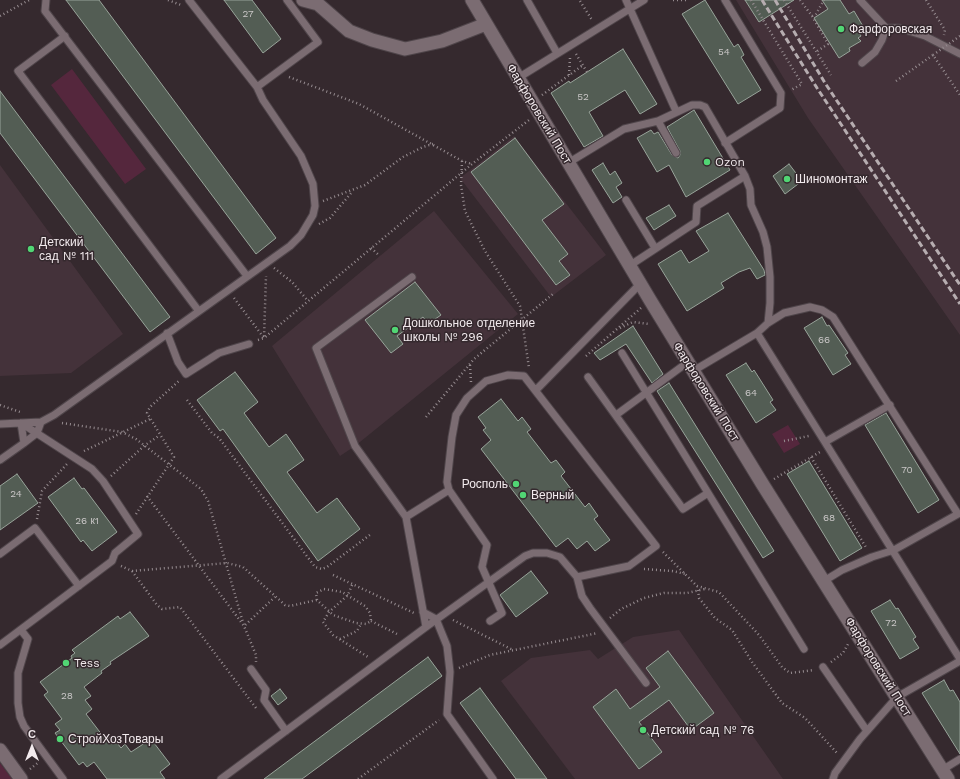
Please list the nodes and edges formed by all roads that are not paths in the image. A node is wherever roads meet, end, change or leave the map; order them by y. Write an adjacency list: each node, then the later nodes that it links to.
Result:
1 (46, 0): 14 (lane)
2 (189, 0): 19 (lane)
3 (287, 0): 19 (lane)
4 (303, 0): 12 (street)
5 (472, 0): 12 (street, Фарфоровский Пост)
6 (527, 0): 15 (lane)
7 (626, 0): 11 (lane)
8 (644, 0): 11 (lane)
9 (724, 0): 22 (lane)
10 (860, 0): 13 (lane)
11 (631, 8): 15 (lane); 20 (lane)
12 (486, 24): 18 (street, Фарфоровский Пост)
13 (886, 28): 16 (lane); 17 (lane)
14 (65, 36): 29 (lane); 32 (lane)
15 (557, 53): 18 (lane)
16 (960, 54)
17 (862, 63)
18 (518, 78): 24 (street, Фарфоровский Пост)
19 (257, 87): 29 (lane)
20 (676, 111): 21 (lane); 22 (lane)
21 (658, 121): 23 (lane); 24 (lane)
22 (726, 142): 25 (lane)
23 (676, 153)
24 (568, 163): 28 (street, Фарфоровский Пост)
25 (745, 176): 27 (lane); 33 (lane)
26 (626, 200): 27 (lane)
27 (655, 248): 28 (lane)
28 (629, 266): 31 (street, Фарфоровский Пост)
29 (247, 276): 32 (lane)
30 (412, 277): 53 (lane)
31 (640, 284): 38 (street, Фарфоровский Пост); 40 (lane)
32 (198, 310): 34 (lane)
33 (768, 323): 35 (lane); 42 (lane)
34 (167, 333): 36 (lane); 44 (lane)
35 (757, 333): 38 (lane); 49 (lane)
36 (249, 344)
37 (622, 353): 41 (lane)
38 (690, 366): 41 (lane); 57 (street, Фарфоровский Пост)
39 (588, 377): 43 (lane)
40 (536, 390): 51 (lane); 56 (lane)
41 (647, 392): 43 (lane); 52 (lane)
42 (890, 405): 49 (lane); 54 (lane)
43 (616, 415): 52 (lane)
44 (41, 422): 45 (lane); 47 (lane)
45 (21, 423): 46 (lane); 47 (lane); 48 (lane)
46 (0, 424)
47 (37, 433): 48 (lane); 59 (lane)
48 (24, 443): 50 (lane)
49 (826, 445): 54 (lane)
50 (0, 460)
51 (449, 490): 53 (lane); 58 (lane)
52 (708, 493): 66 (lane)
53 (406, 517): 60 (lane)
54 (894, 550): 57 (lane); 67 (lane)
55 (0, 554): 59 (lane)
56 (577, 577): 58 (lane); 70 (lane)
57 (824, 581): 71 (street, Фарфоровский Пост)
58 (488, 582): 61 (lane); 62 (lane)
59 (79, 586): 64 (lane)
60 (424, 615): 61 (lane); 63 (lane)
61 (439, 617): 63 (lane); 80 (lane)
62 (490, 621)
63 (426, 627): 72 (lane)
64 (21, 630): 65 (lane); 78 (lane)
65 (0, 645)
66 (804, 649)
67 (960, 660): 71 (lane)
68 (823, 667): 73 (lane)
69 (251, 669): 72 (lane)
70 (646, 683)
71 (897, 697): 73 (lane); 76 (street, Фарфоровский Пост)
72 (286, 731): 79 (lane)
73 (866, 731): 81 (lane)
74 (0, 750): 77 (street)
75 (960, 759): 76 (lane)
76 (945, 775)
77 (22, 779)
78 (63, 779)
79 (221, 779)
80 (493, 779)
81 (832, 779)

